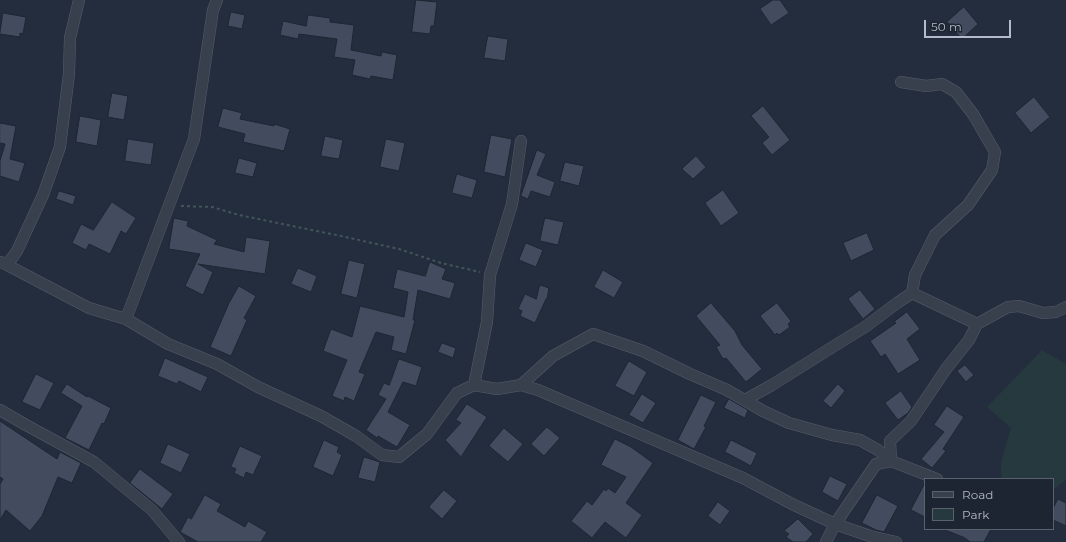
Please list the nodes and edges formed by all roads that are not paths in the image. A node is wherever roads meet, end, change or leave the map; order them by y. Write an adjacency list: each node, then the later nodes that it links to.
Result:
1 (79, 0): 5 (street)
2 (217, 0): 8 (street)
3 (901, 82): 6 (street)
4 (521, 141): 10 (street)
5 (3, 263): 8 (street)
6 (912, 293): 9 (street); 12 (street)
7 (1066, 307): 9 (street)
8 (126, 319): 10 (street)
9 (977, 324): 14 (street)
10 (474, 385): 11 (street)
11 (521, 385): 12 (street); 16 (street)
12 (745, 400): 14 (street)
13 (0, 410): 17 (street)
14 (891, 461): 15 (street); 16 (street)
15 (934, 478)
16 (835, 524): 18 (street); 19 (street)
17 (179, 542)
18 (826, 542)
19 (896, 542)

